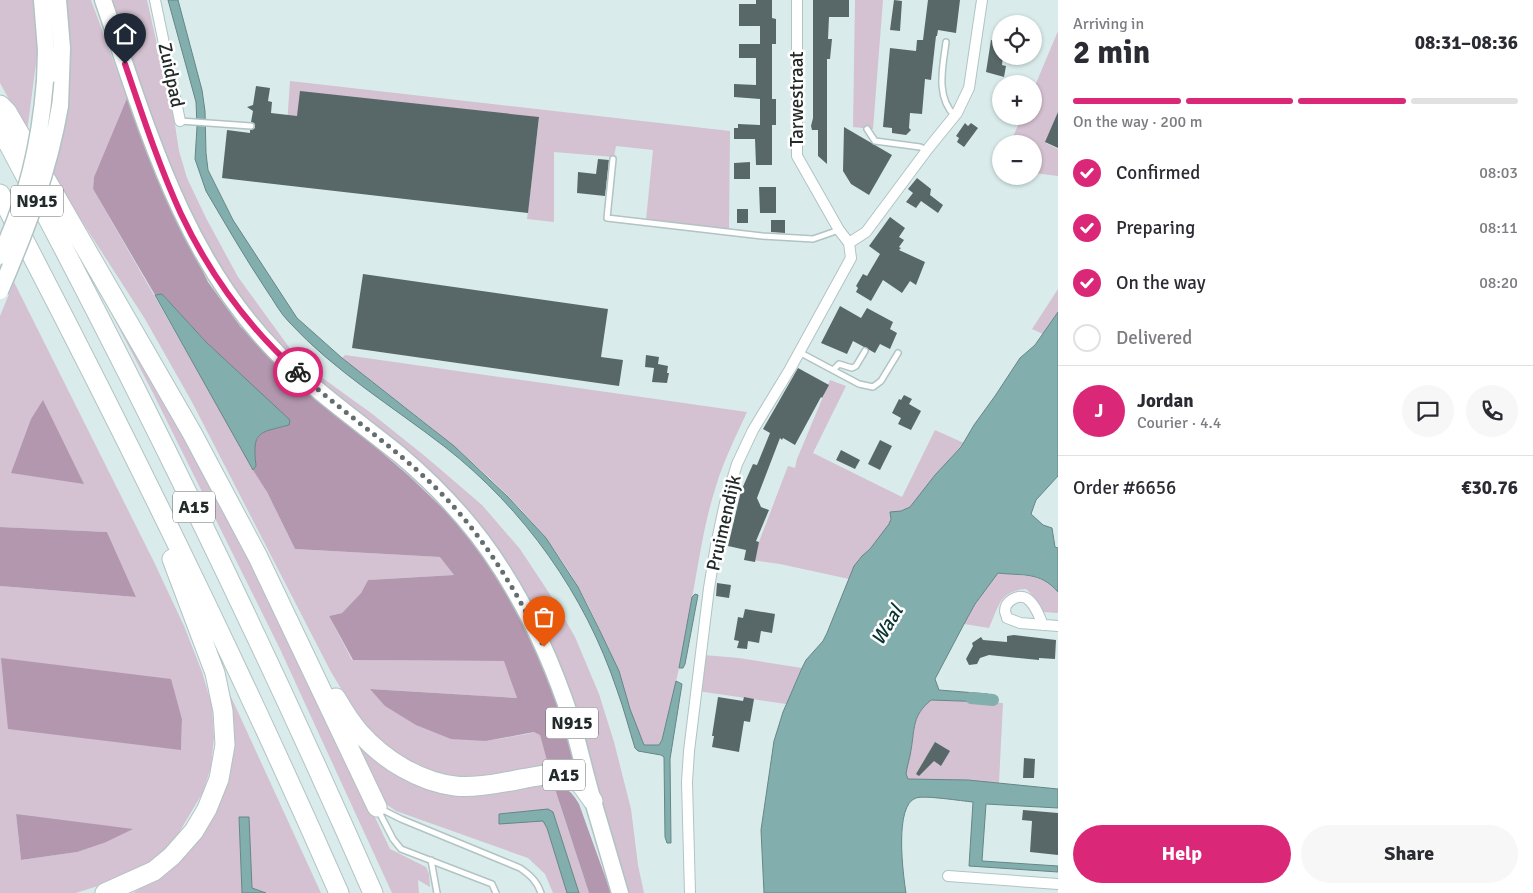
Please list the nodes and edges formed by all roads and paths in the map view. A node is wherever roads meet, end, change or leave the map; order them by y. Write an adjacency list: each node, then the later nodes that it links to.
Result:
1 (42, 0): 19 (main road, N915, bridge)
2 (58, 0): 20 (main road, N915, bridge)
3 (103, 0): 29 (main road, N915)
4 (155, 0): 10 (street, Zuidpad)
5 (797, 0): 17 (street, Tarwestraat)
6 (982, 0): 9 (street)
7 (946, 42): 9 (lane)
8 (0, 105): 28 (highway, A15)
9 (955, 116): 14 (street)
10 (180, 121): 11 (lane)
11 (251, 126)
12 (0, 128): 36 (highway, A15)
13 (867, 129): 14 (lane)
14 (927, 150): 18 (street)
15 (613, 159): 17 (lane)
16 (0, 194): 25 (highway, A15)
17 (840, 230): 18 (street, Tarwestraat)
18 (849, 243): 22 (street, Pruimendijk)
19 (0, 256)
20 (0, 292)
21 (865, 351): 24 (lane)
22 (799, 352): 24 (lane); 41 (street, Pruimendijk)
23 (898, 353): 24 (lane)
24 (833, 370)
25 (139, 466): 34 (highway, A15); 35 (highway, A15)
26 (1043, 625): 27 (street)
27 (1058, 626)
28 (307, 659): 29 (highway, A15); 30 (highway, A15)
29 (593, 801): 40 (main road, N915)
30 (377, 807): 31 (lane, A15); 39 (lane)
31 (431, 860): 37 (lane); 38 (lane, A15)
32 (948, 876): 33 (street)
33 (1058, 884)
34 (104, 893)
35 (339, 893)
36 (373, 893)
37 (437, 893)
38 (496, 893)
39 (541, 893)
40 (620, 893)
41 (690, 893)

